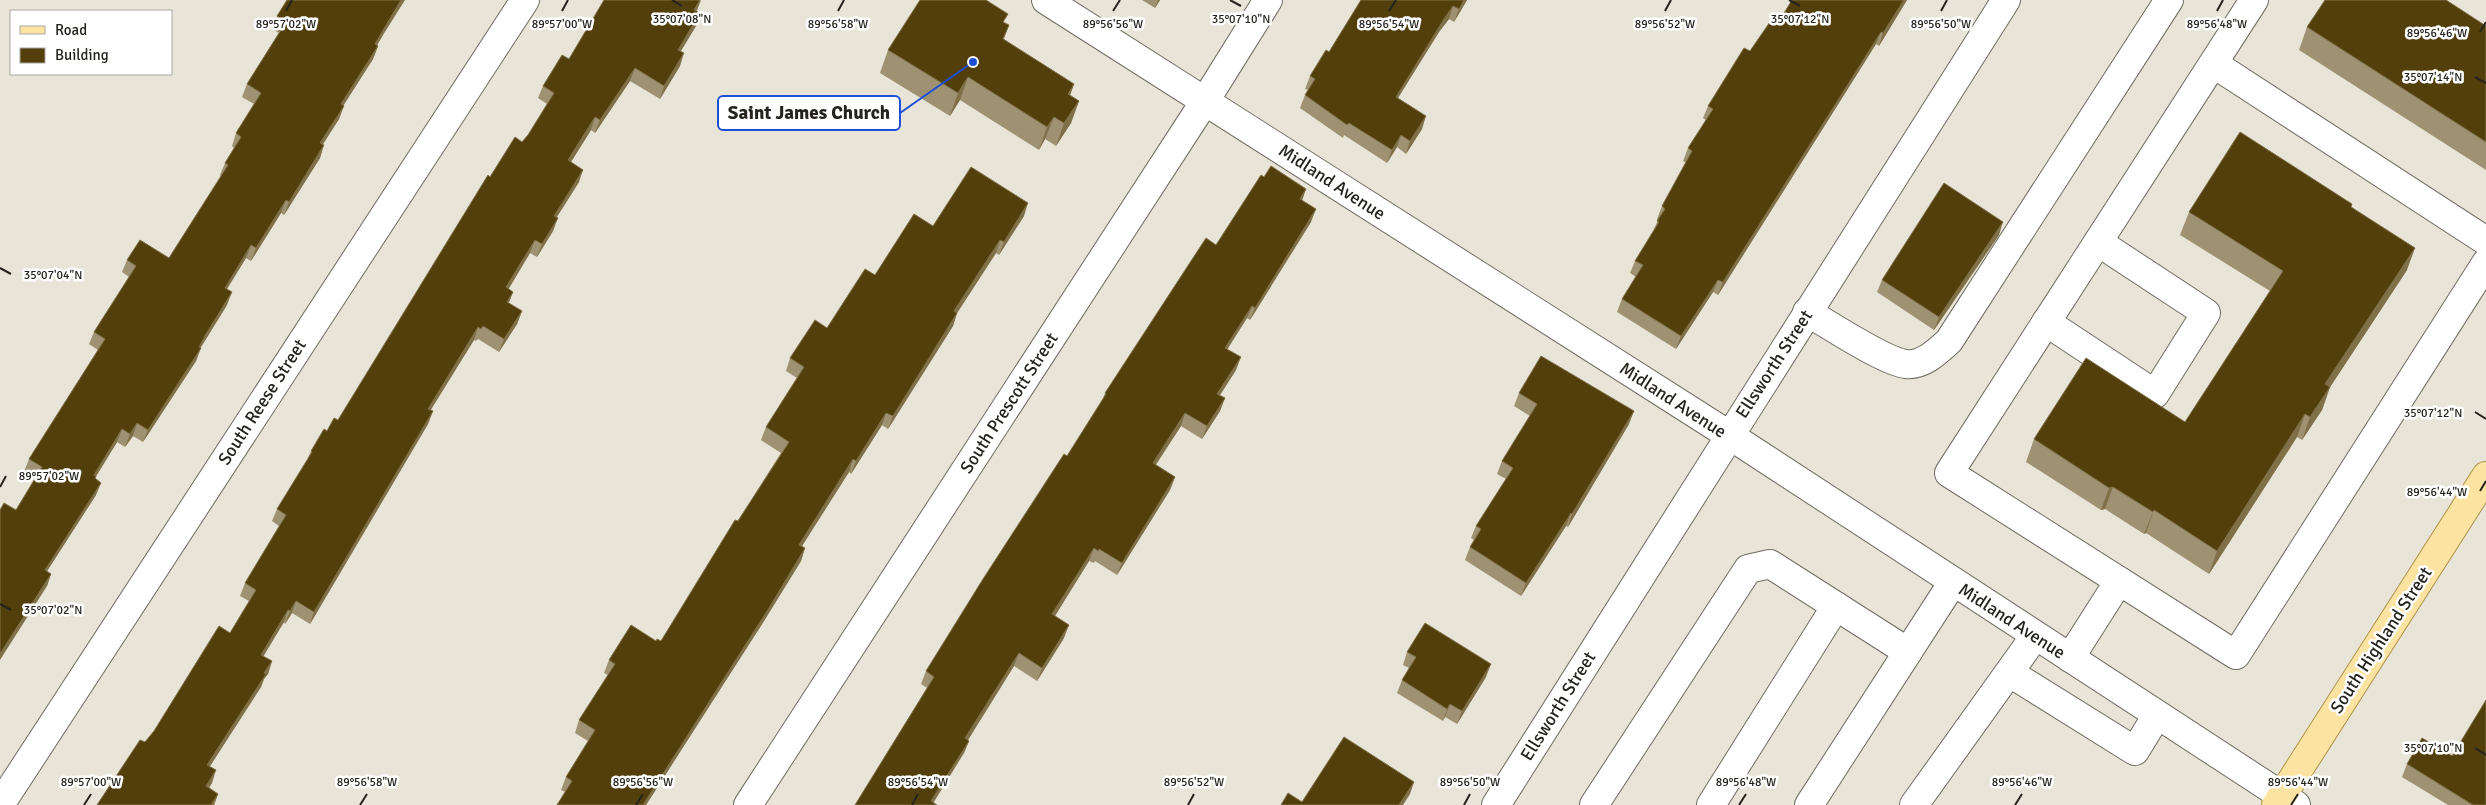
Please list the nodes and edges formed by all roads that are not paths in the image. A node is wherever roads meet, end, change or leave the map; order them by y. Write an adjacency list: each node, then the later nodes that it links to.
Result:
1 (524, 0): 25 (street, South Reese Street)
2 (1046, 0): 8 (street, Midland Avenue)
3 (1268, 0): 8 (street, South Prescott Street)
4 (2006, 0): 12 (street, Ellsworth Street)
5 (2169, 0): 12 (street)
6 (2254, 0): 7 (street)
7 (2214, 64): 9 (street); 10 (street)
8 (1205, 101): 14 (street, Midland Avenue); 26 (street, South Prescott Street)
9 (2486, 241)
10 (2098, 242): 13 (street); 13 (street)
11 (2486, 263): 16 (street)
12 (1807, 312): 14 (street, Ellsworth Street)
13 (2046, 322): 16 (street)
14 (1729, 435): 17 (street, Midland Avenue); 27 (street, Ellsworth Street)
15 (2486, 476): 24 (main road, South Highland Street)
16 (2119, 581): 21 (street)
17 (1953, 582): 19 (street, Midland Avenue); 20 (street)
18 (1836, 606): 20 (street); 28 (street); 29 (street)
19 (2035, 636): 21 (street, Midland Avenue); 22 (street)
20 (1908, 652): 30 (street)
21 (2070, 658): 23 (street, Midland Avenue)
22 (2010, 673): 23 (street); 31 (street)
23 (2157, 715): 24 (street, Midland Avenue)
24 (2284, 802)
25 (0, 805)
26 (748, 805)
27 (1496, 805)
28 (1594, 805)
29 (1711, 805)
30 (1809, 805)
31 (1914, 805)

